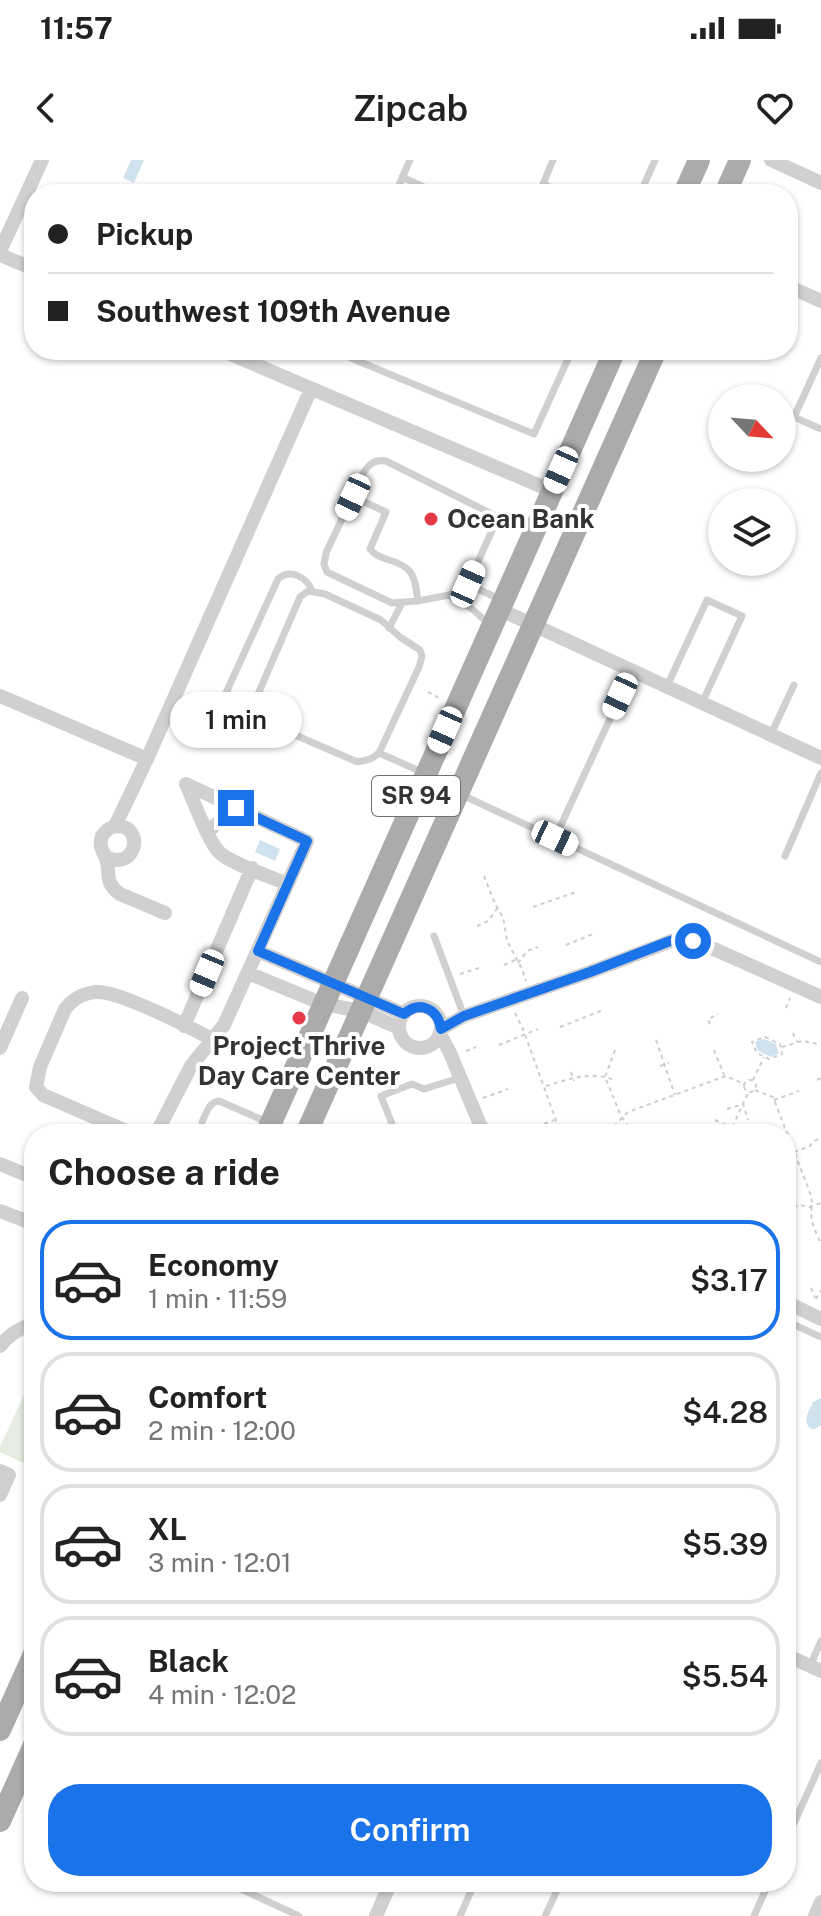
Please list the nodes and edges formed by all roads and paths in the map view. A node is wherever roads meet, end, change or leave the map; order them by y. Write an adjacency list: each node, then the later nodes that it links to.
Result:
1 (42, 160): 10 (street)
2 (410, 160): 8 (lane)
3 (553, 160): 13 (lane)
4 (655, 160): 14 (lane)
5 (699, 160): 15 (main road)
6 (740, 160): 16 (main road)
7 (771, 160): 9 (street)
8 (402, 177): 11 (lane); 12 (lane)
9 (821, 183)
10 (31, 184)
11 (399, 184)
12 (417, 184)
13 (543, 184)
14 (644, 184)
15 (688, 184)
16 (729, 184)
17 (24, 200): 18 (street)
18 (0, 253): 19 (street)
19 (24, 264)
20 (798, 291): 21 (street)
21 (821, 301)
22 (821, 358): 29 (lane)
23 (244, 360): 28 (street)
24 (355, 360): 25 (lane)
25 (567, 360)
26 (611, 360): 30 (main road, SR 94)
27 (652, 360): 38 (main road, SR 94)
28 (311, 389): 30 (street); 51 (street)
29 (821, 429)
30 (552, 491): 37 (main road, SR 94)
31 (353, 497): 32 (lane); 35 (lane); 36 (lane)
32 (468, 584): 34 (lane); 37 (lane)
33 (312, 591): 39 (lane); 47 (lane); 47 (lane)
34 (449, 595): 35 (lane); 37 (lane)
35 (418, 601): 36 (lane)
36 (402, 603): 39 (lane)
37 (498, 612): 38 (street); 53 (main road, SR 94)
38 (533, 625): 40 (street); 54 (main road, SR 94)
39 (389, 628): 49 (lane)
40 (632, 671): 42 (street); 58 (lane)
41 (794, 685): 48 (lane)
42 (667, 687): 46 (street); 46 (lane)
43 (428, 692): 45 (path)
44 (0, 696): 51 (street)
45 (442, 699)
46 (702, 703): 48 (street)
47 (249, 715): 49 (lane)
48 (771, 734): 50 (street)
49 (379, 753): 53 (lane)
50 (821, 758)
51 (147, 759): 56 (street)
52 (821, 773): 59 (lane)
53 (426, 774): 83 (main road, SR 94)
54 (458, 793): 58 (lane); 90 (main road, SR 94)
55 (236, 808): 57 (street); 57 (street); 63 (street)
56 (115, 826): 60 (street); 60 (street)
57 (208, 831): 61 (street)
58 (555, 838): 77 (lane)
59 (785, 856)
60 (106, 857): 68 (street)
61 (252, 868): 63 (street); 98 (street)
62 (484, 876): 66 (path)
63 (287, 884): 75 (street)
64 (576, 892): 65 (path)
65 (533, 907)
66 (498, 908): 69 (path); 70 (path)
67 (506, 911): 69 (path)
68 (165, 913)
69 (501, 913): 76 (path)
70 (477, 926)
71 (593, 934): 73 (path)
72 (434, 936): 95 (lane)
73 (566, 945)
74 (538, 947): 76 (path)
75 (258, 951): 78 (street); 81 (street)
76 (517, 961): 79 (path); 85 (path)
77 (821, 962)
78 (288, 964): 83 (street); 84 (street)
79 (504, 965)
80 (482, 967): 82 (path)
81 (248, 973): 84 (street); 104 (street)
82 (456, 975)
83 (333, 983): 89 (main road, SR 94); 90 (street)
84 (277, 985): 89 (street)
85 (528, 988)
86 (821, 997): 95 (street)
87 (22, 998): 111 (street)
88 (788, 1003): 92 (path)
89 (323, 1004): 90 (street); 145 (main road, SR 94)
90 (364, 1005): 96 (street); 146 (main road, SR 94)
91 (513, 1006): 102 (path)
92 (786, 1008)
93 (603, 1010): 99 (path)
94 (718, 1014): 97 (path)
95 (464, 1016): 101 (street)
96 (402, 1021): 101 (street); 101 (street)
97 (710, 1024)
98 (184, 1026): 104 (street); 142 (street)
99 (560, 1027)
100 (538, 1029): 102 (path)
101 (440, 1031): 122 (street)
102 (525, 1033): 108 (path); 127 (path)
103 (793, 1033): 106 (path)
104 (214, 1040): 143 (street)
105 (656, 1040): 117 (path)
106 (797, 1043): 107 (path); 110 (path)
107 (818, 1044)
108 (499, 1045)
109 (476, 1047): 114 (path)
110 (781, 1047): 115 (path); 115 (path)
111 (0, 1048)
112 (615, 1050): 120 (path)
113 (714, 1050): 121 (path)
114 (463, 1052)
115 (764, 1057): 125 (path)
116 (669, 1063): 117 (path)
117 (664, 1064): 118 (path); 132 (path)
118 (660, 1066)
119 (571, 1072): 123 (path)
120 (605, 1077): 123 (path); 124 (path); 137 (path)
121 (724, 1077): 126 (path); 132 (path)
122 (461, 1078): 147 (lane); 148 (street)
123 (574, 1079): 127 (path)
124 (616, 1081)
125 (753, 1081): 126 (path); 129 (path)
126 (744, 1084): 131 (path)
127 (545, 1086): 138 (path)
128 (508, 1089): 133 (path)
129 (755, 1090): 131 (path); 134 (path)
130 (799, 1091): 134 (path)
131 (748, 1093): 135 (path)
132 (675, 1096): 137 (path)
133 (481, 1099)
134 (774, 1100): 155 (path)
135 (743, 1104): 136 (path); 140 (path); 154 (path)
136 (727, 1109)
137 (622, 1118): 151 (path); 152 (path)
138 (555, 1120): 149 (path); 150 (path)
139 (715, 1120): 153 (path)
140 (748, 1120)
141 (202, 1122): 144 (lane)
142 (110, 1124)
143 (161, 1124)
144 (259, 1124)
145 (270, 1124)
146 (310, 1124)
147 (392, 1124)
148 (480, 1124)
149 (543, 1124)
150 (557, 1124)
151 (616, 1124)
152 (626, 1124)
153 (724, 1124)
154 (734, 1124)
155 (782, 1124)
156 (820, 1136): 157 (path)
157 (796, 1151)
158 (796, 1160): 163 (path)
159 (0, 1164): 160 (street)
160 (24, 1174)
161 (821, 1203): 163 (path)
162 (796, 1206): 163 (path)
163 (812, 1207): 166 (path)
164 (0, 1211): 165 (street)
165 (24, 1220)
166 (820, 1237): 167 (path)
167 (821, 1244)
168 (811, 1288): 169 (path)
169 (821, 1290)
170 (796, 1307): 171 (street)
171 (821, 1319)
172 (796, 1326): 174 (lane)
173 (24, 1327): 175 (street)
174 (821, 1337)
175 (0, 1346)
176 (4, 1473): 177 (street)
177 (0, 1495)
178 (821, 1641): 180 (lane)
179 (796, 1659): 180 (street)
180 (815, 1668)
181 (24, 1676): 182 (main road)
182 (0, 1730)
183 (821, 1763): 185 (lane)
184 (24, 1791): 186 (main road)
185 (796, 1819)
186 (0, 1821)
187 (247, 1892): 193 (lane)
188 (387, 1892): 194 (street)
189 (471, 1892): 195 (lane)
190 (556, 1892): 196 (lane)
191 (765, 1892): 197 (lane)
192 (821, 1902): 198 (street)
193 (299, 1916)
194 (376, 1916)
195 (460, 1916)
196 (545, 1916)
197 (754, 1916)
198 (815, 1916)

